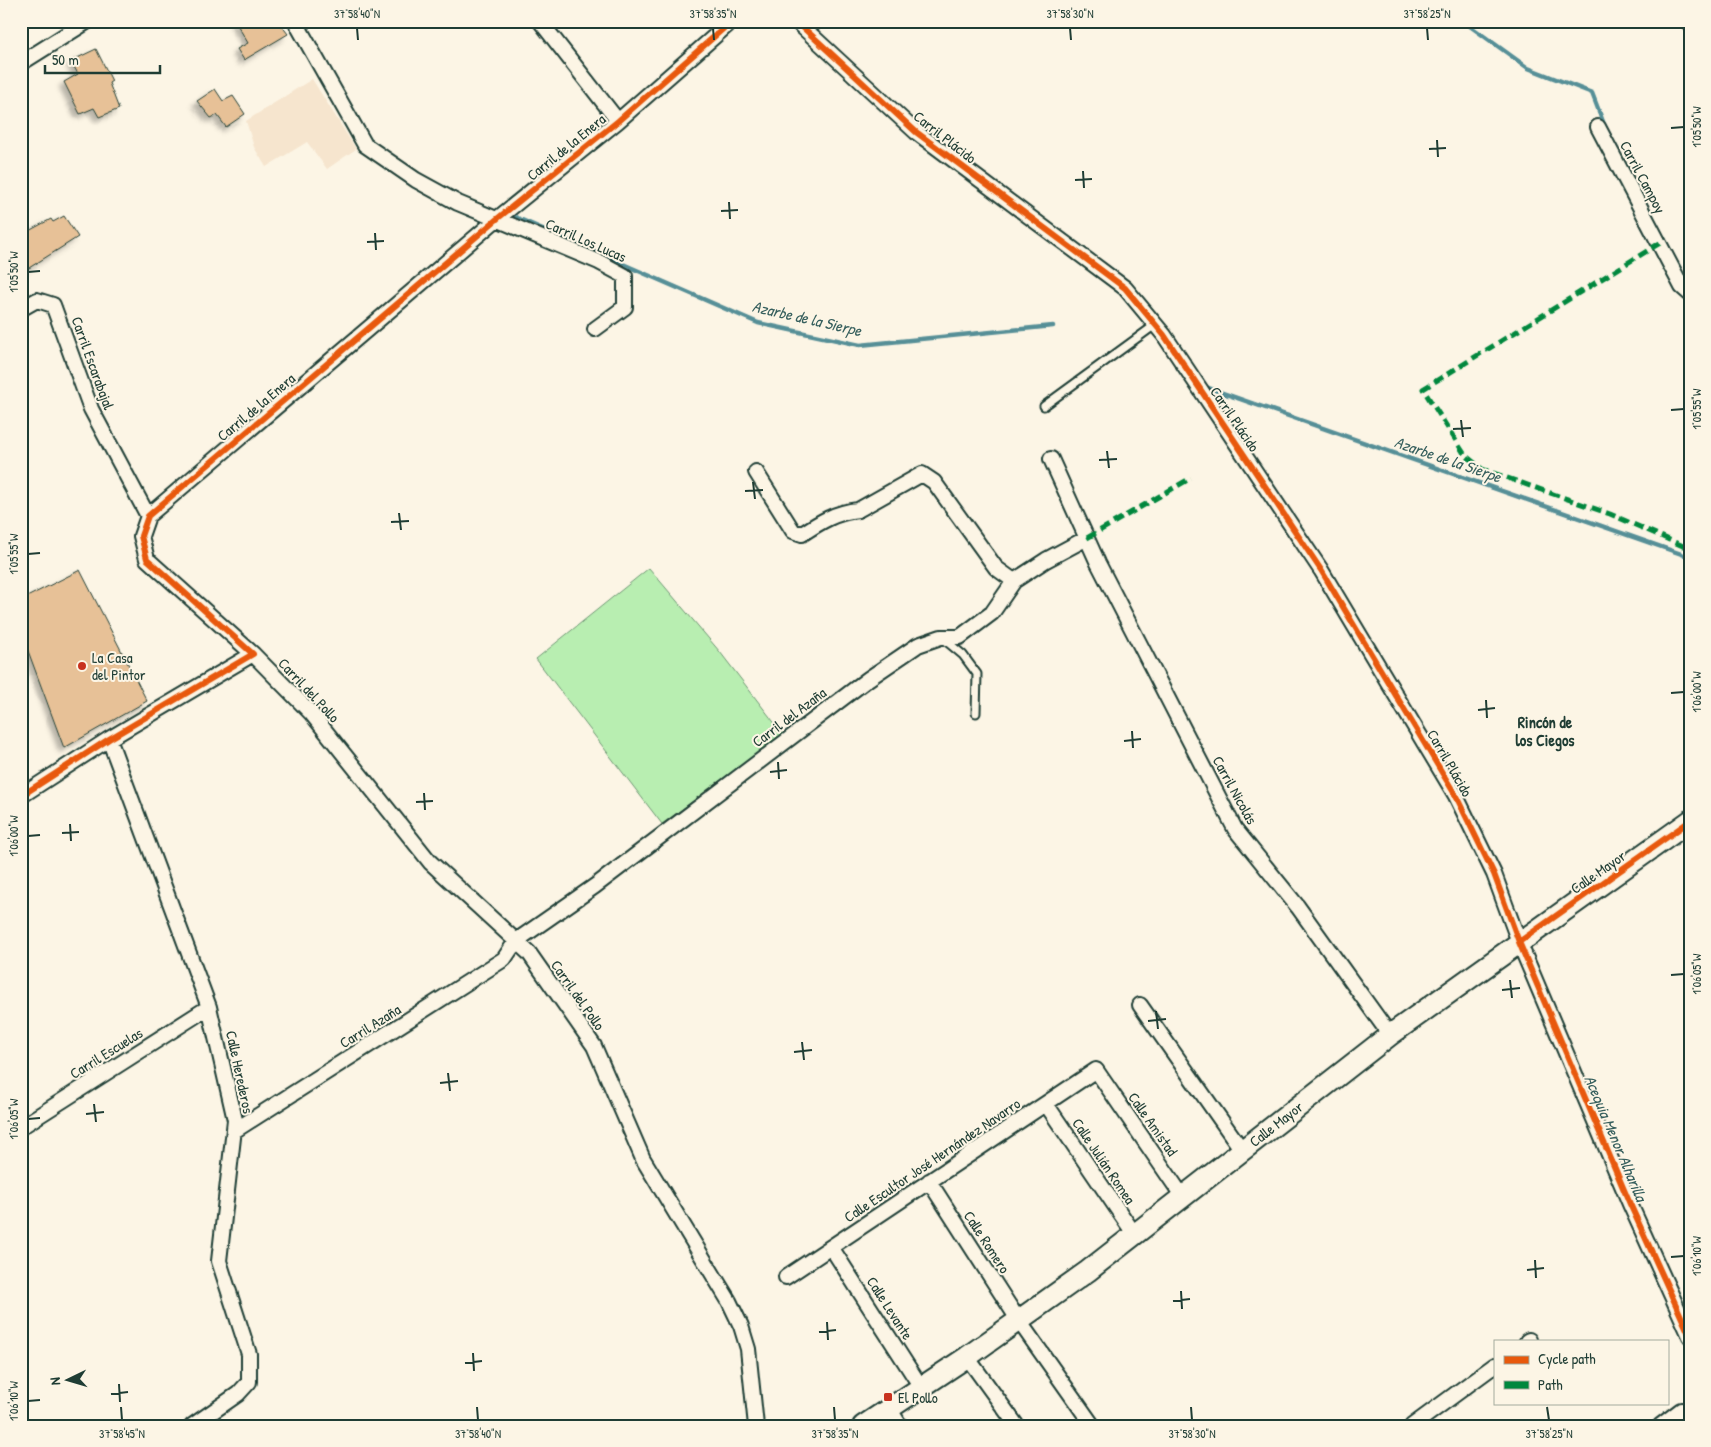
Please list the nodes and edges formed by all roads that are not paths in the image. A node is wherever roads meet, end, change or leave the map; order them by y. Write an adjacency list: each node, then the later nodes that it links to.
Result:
1 (88, 21): 6 (street)
2 (295, 21): 9 (street)
3 (540, 21): 7 (street)
4 (732, 21): 7 (street, Carril de la Enera)
5 (796, 21): 12 (street, Carril Plácido)
6 (21, 63)
7 (618, 121): 9 (street, Carril de la Enera)
8 (1598, 127): 10 (street, Carril Campoy)
9 (497, 219): 13 (street, Carril Los Lucas); 17 (street, Carril de la Enera)
10 (1690, 294)
11 (21, 309): 17 (street, Carril Escarabajal)
12 (1156, 325): 14 (lane); 27 (street, Carril Plácido)
13 (595, 329)
14 (1044, 406)
15 (1051, 459): 18 (street, Carril Nicolás)
16 (756, 472): 19 (street)
17 (148, 516): 21 (street)
18 (1087, 538): 19 (street, Carril del Azaña); 30 (street, Carril Nicolás)
19 (1014, 581): 20 (street, Carril del Azaña)
20 (941, 637): 22 (lane); 26 (street, Carril del Azaña)
21 (253, 654): 23 (street); 26 (street, Carril del Pollo)
22 (976, 713)
23 (109, 739): 24 (street); 29 (street, Calle Herederos)
24 (21, 796)
25 (1690, 821): 27 (main road, Calle Mayor)
26 (516, 941): 34 (street, Carril Azaña); 49 (street, Carril del Pollo)
27 (1519, 942): 30 (main road, Calle Mayor); 42 (street, Carril Plácido)
28 (1140, 1005): 35 (street)
29 (209, 1007): 33 (street, Carril Escuelas); 34 (street, Calle Herederos)
30 (1390, 1035): 35 (main road, Calle Mayor)
31 (1096, 1070): 32 (street, Calle Escultor José Hernández Navarro); 37 (street, Calle Amistad)
32 (1046, 1104): 36 (street, Calle Escultor José Hernández Navarro); 38 (street, Calle Julián Romea)
33 (21, 1126)
34 (234, 1131): 48 (street, Calle Herederos)
35 (1242, 1150): 37 (main road, Calle Mayor)
36 (929, 1181): 39 (street, Calle Escultor José Hernández Navarro); 41 (street, Calle Romero)
37 (1183, 1197): 38 (main road, Calle Mayor)
38 (1135, 1235): 41 (main road, Calle Mayor)
39 (831, 1247): 40 (street, Calle Escultor José Hernández Navarro); 45 (street, Calle Levante)
40 (786, 1277)
41 (1019, 1320): 43 (main road, Calle Mayor); 53 (street, Calle Romero)
42 (1690, 1336)
43 (966, 1357): 45 (main road, Calle Mayor); 52 (street)
44 (1494, 1366): 54 (street)
45 (921, 1387): 46 (main road, Calle Mayor)
46 (889, 1408): 50 (main road, Calle Mayor); 51 (street)
47 (1680, 1410): 55 (street)
48 (201, 1423)
49 (756, 1426)
50 (862, 1426)
51 (900, 1426)
52 (1018, 1426)
53 (1093, 1426)
54 (1412, 1426)
55 (1660, 1426)

